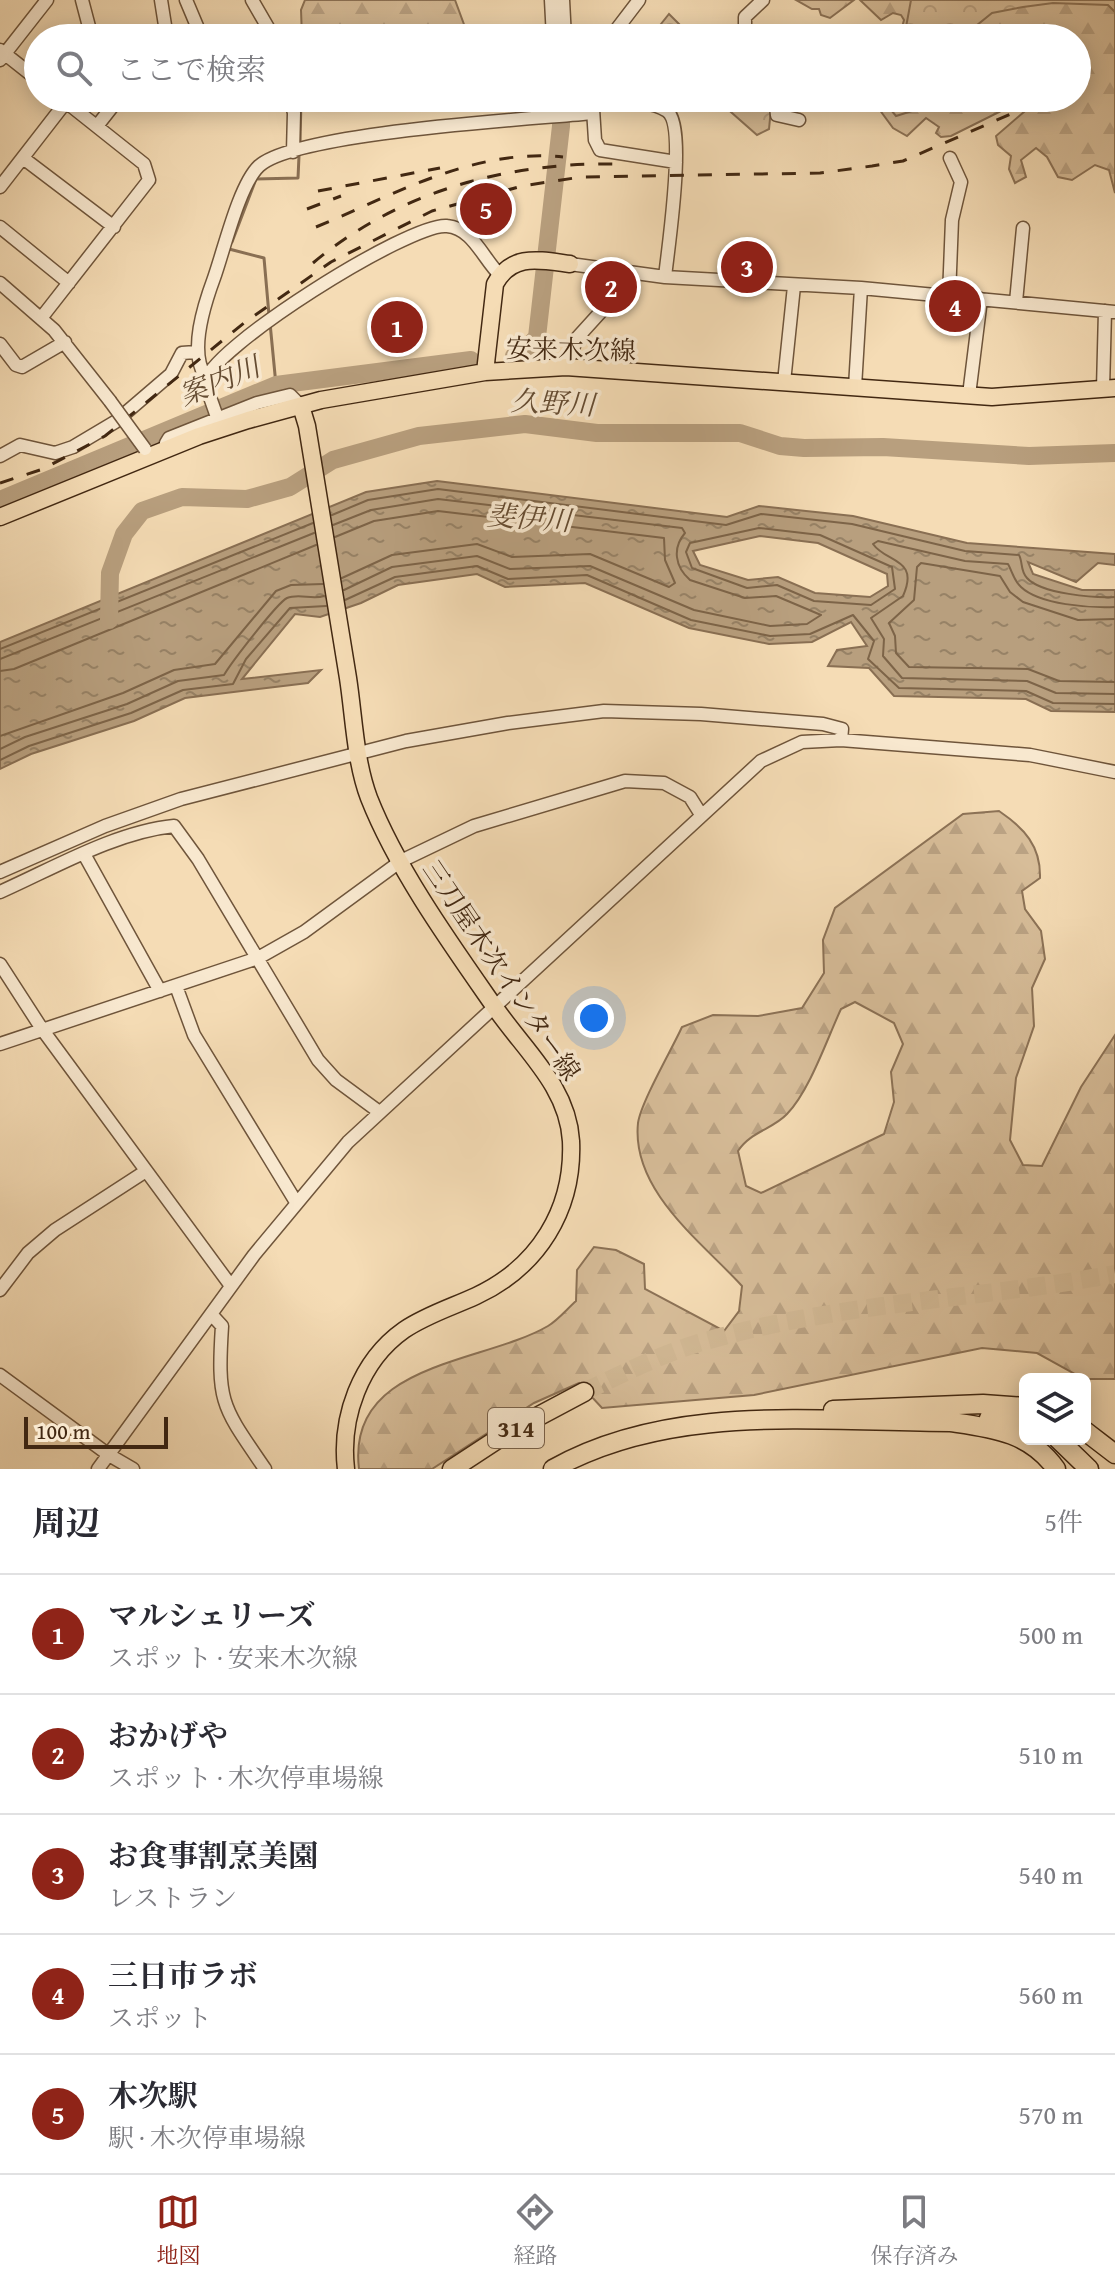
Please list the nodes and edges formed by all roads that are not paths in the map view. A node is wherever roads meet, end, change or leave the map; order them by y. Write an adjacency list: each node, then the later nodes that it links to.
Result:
1 (47, 0): 12 (street)
2 (82, 0): 13 (street)
3 (161, 0): 14 (street)
4 (186, 0): 11 (street)
5 (195, 0): 11 (street)
6 (252, 0): 16 (street)
7 (551, 0): 17 (street)
8 (563, 0): 18 (street)
9 (639, 0): 19 (street)
10 (763, 0): 20 (street)
11 (192, 15): 15 (street)
12 (27, 24)
13 (88, 24)
14 (163, 24)
15 (196, 24)
16 (266, 24)
17 (556, 24)
18 (559, 24)
19 (621, 24)
20 (745, 24)
21 (24, 28): 22 (street)
22 (2, 55): 23 (street)
23 (24, 70)
24 (57, 112): 37 (street)
25 (81, 112): 35 (street)
26 (108, 112): 35 (street)
27 (292, 112): 36 (street)
28 (557, 112): 33 (street)
29 (570, 112): 33 (street)
30 (593, 112): 39 (street)
31 (669, 112): 39 (street)
32 (777, 112): 34 (street)
33 (558, 116): 36 (street)
34 (799, 120)
35 (97, 126): 42 (street)
36 (293, 152): 59 (street)
37 (23, 158): 40 (street); 42 (street)
38 (950, 158): 52 (street)
39 (676, 162): 47 (street)
40 (0, 187)
41 (0, 227): 49 (street)
42 (114, 227): 49 (street)
43 (1023, 228): 54 (street)
44 (570, 264): 45 (street); 46 (main road)
45 (631, 273): 47 (street); 60 (street)
46 (500, 275): 61 (main road); 62 (street)
47 (665, 277): 50 (street)
48 (0, 283): 56 (street)
49 (69, 283): 56 (street)
50 (794, 286): 51 (street); 63 (street)
51 (861, 288): 52 (street); 64 (street)
52 (949, 296): 53 (street)
53 (981, 299): 54 (street); 66 (street)
54 (1016, 302): 55 (street)
55 (1110, 312): 65 (street)
56 (42, 317): 57 (street)
57 (65, 342): 58 (street); 70 (street, bridge)
58 (0, 344)
59 (196, 352): 62 (street); 71 (street)
60 (566, 367): 61 (main road, 安来木次線); 63 (main road, 安来木次線)
61 (485, 372): 67 (main road, 安来木次線)
62 (205, 376): 68 (street)
63 (784, 382): 64 (main road, 安来木次線)
64 (855, 387): 66 (main road, 安来木次線)
65 (1109, 388): 66 (main road, 安来木次線)
66 (969, 395)
67 (301, 406): 68 (street); 69 (main road, 安来木次線); 74 (main road, 三刀屋木次インター線)
68 (215, 411): 69 (street)
69 (168, 448): 70 (main road, 安来木次線)
70 (147, 452): 72 (main road, 安来木次線)
71 (0, 456)
72 (0, 517)
73 (841, 740): 74 (street); 75 (street); 76 (street)
74 (359, 750): 78 (main road, 三刀屋木次インター線); 79 (street)
75 (1115, 772)
76 (700, 813): 78 (street); 85 (street)
77 (84, 854): 80 (street); 81 (street); 84 (street)
78 (401, 861): 81 (street); 85 (main road, 三刀屋木次インター線)
79 (0, 872)
80 (0, 892)
81 (258, 958): 83 (street); 88 (street)
82 (0, 964): 86 (street)
83 (176, 986): 84 (street); 90 (street)
84 (160, 991): 86 (street)
85 (495, 1008): 88 (street); 107 (main road, 三刀屋木次インター線)
86 (42, 1029): 87 (street); 89 (street)
87 (0, 1044)
88 (378, 1111): 90 (street)
89 (146, 1171): 91 (street); 92 (street)
90 (296, 1202): 91 (street)
91 (231, 1286): 93 (street)
92 (0, 1290)
93 (211, 1314): 103 (street); 106 (street)
94 (0, 1375): 103 (street)
95 (584, 1392): 108 (highway, 314)
96 (1019, 1407): 109 (highway)
97 (951, 1422): 98 (highway); 110 (highway); 111 (highway)
98 (1019, 1423)
99 (1091, 1436): 102 (highway)
100 (1064, 1445): 112 (highway)
101 (1079, 1445): 113 (highway)
102 (1115, 1454)
103 (109, 1455): 104 (street); 105 (street)
104 (98, 1469)
105 (133, 1469)
106 (265, 1469)
107 (346, 1469)
108 (452, 1469)
109 (537, 1469)
110 (553, 1469)
111 (1056, 1469)
112 (1089, 1469)
113 (1101, 1469)

